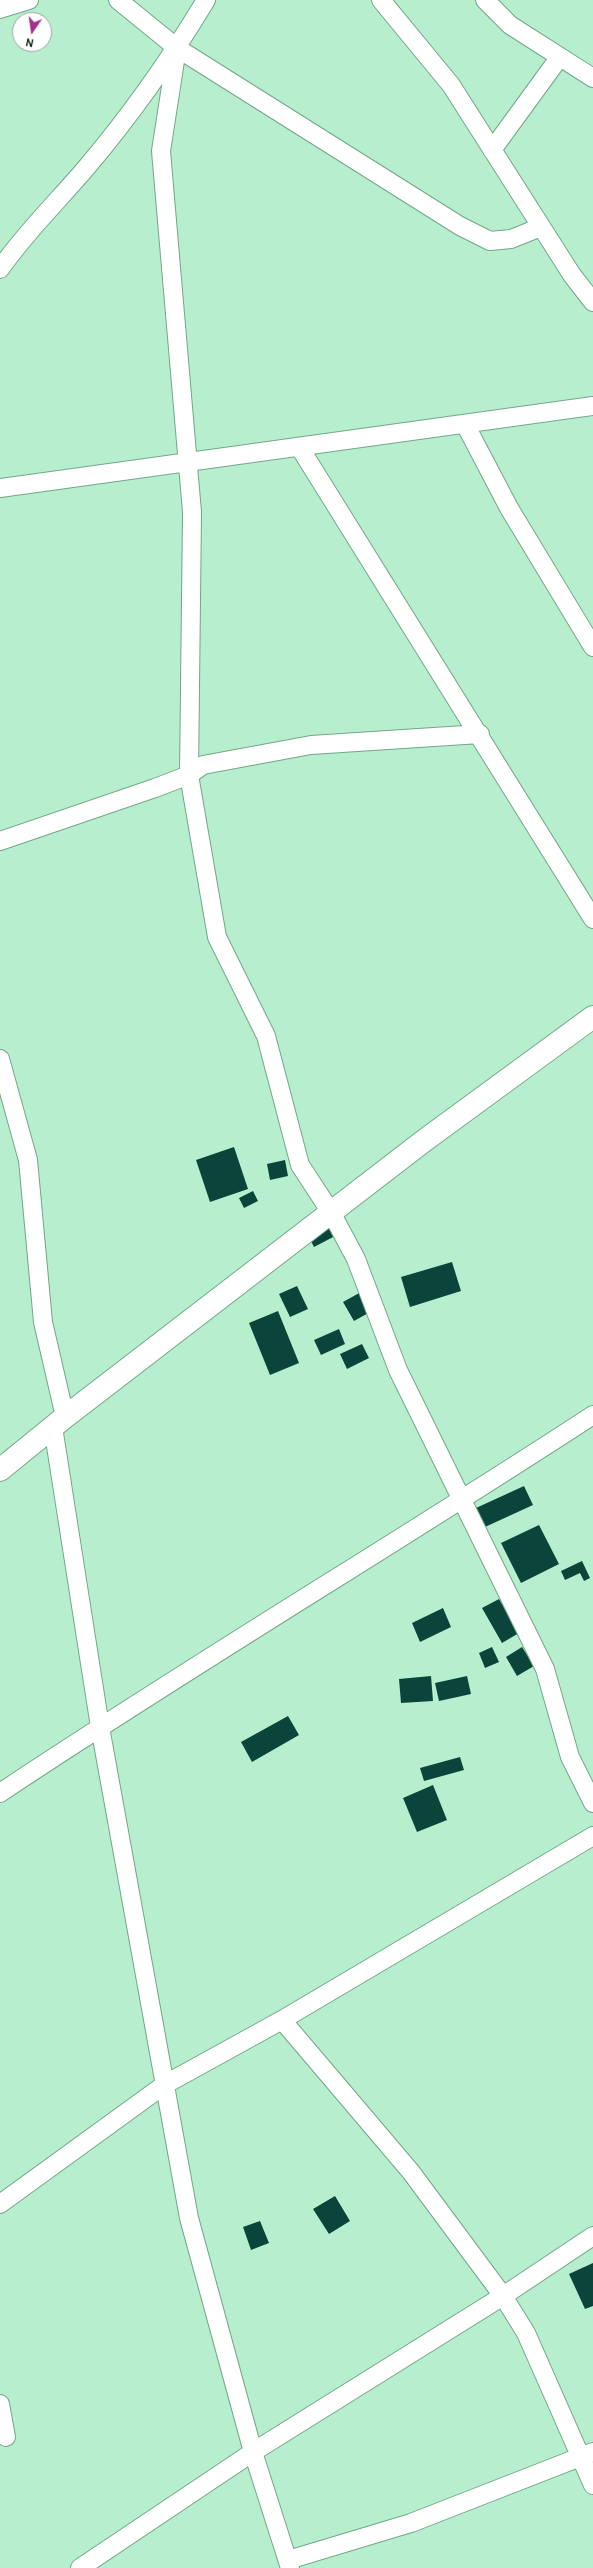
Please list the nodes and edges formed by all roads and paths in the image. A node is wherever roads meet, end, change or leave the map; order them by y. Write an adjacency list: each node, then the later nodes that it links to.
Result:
1 (29, 0): 6 (street)
2 (118, 0): 7 (street)
3 (206, 0): 7 (street)
4 (381, 0): 10 (street)
5 (485, 0): 8 (street)
6 (0, 9)
7 (177, 48): 11 (street); 12 (street); 17 (street)
8 (559, 58): 9 (street); 10 (street)
9 (593, 78)
10 (492, 150): 11 (street)
11 (541, 227): 13 (street)
12 (0, 270)
13 (593, 302)
14 (593, 406): 15 (street)
15 (465, 424): 16 (street); 19 (street)
16 (300, 448): 17 (street); 20 (street)
17 (187, 462): 18 (street); 21 (street)
18 (0, 488)
19 (593, 647)
20 (480, 734): 21 (street); 23 (street)
21 (189, 775): 22 (street); 26 (street)
22 (0, 841)
23 (593, 919)
24 (593, 1017): 26 (main road)
25 (1, 1067): 28 (street)
26 (332, 1214): 28 (main road); 30 (street)
27 (593, 1414): 30 (street)
28 (59, 1422): 29 (main road); 31 (street)
29 (0, 1470)
30 (463, 1500): 31 (street); 33 (street)
31 (100, 1727): 32 (street); 36 (street)
32 (0, 1793)
33 (593, 1803)
34 (593, 1836): 35 (street)
35 (282, 2020): 36 (street); 39 (street)
36 (164, 2085): 37 (street); 42 (street)
37 (0, 2204)
38 (593, 2236): 39 (street)
39 (504, 2296): 42 (street); 43 (street)
40 (0, 2404): 41 (street)
41 (6, 2437)
42 (252, 2452): 45 (street); 46 (street)
43 (587, 2454): 44 (street); 45 (street)
44 (593, 2485)
45 (289, 2564)
46 (80, 2568)

